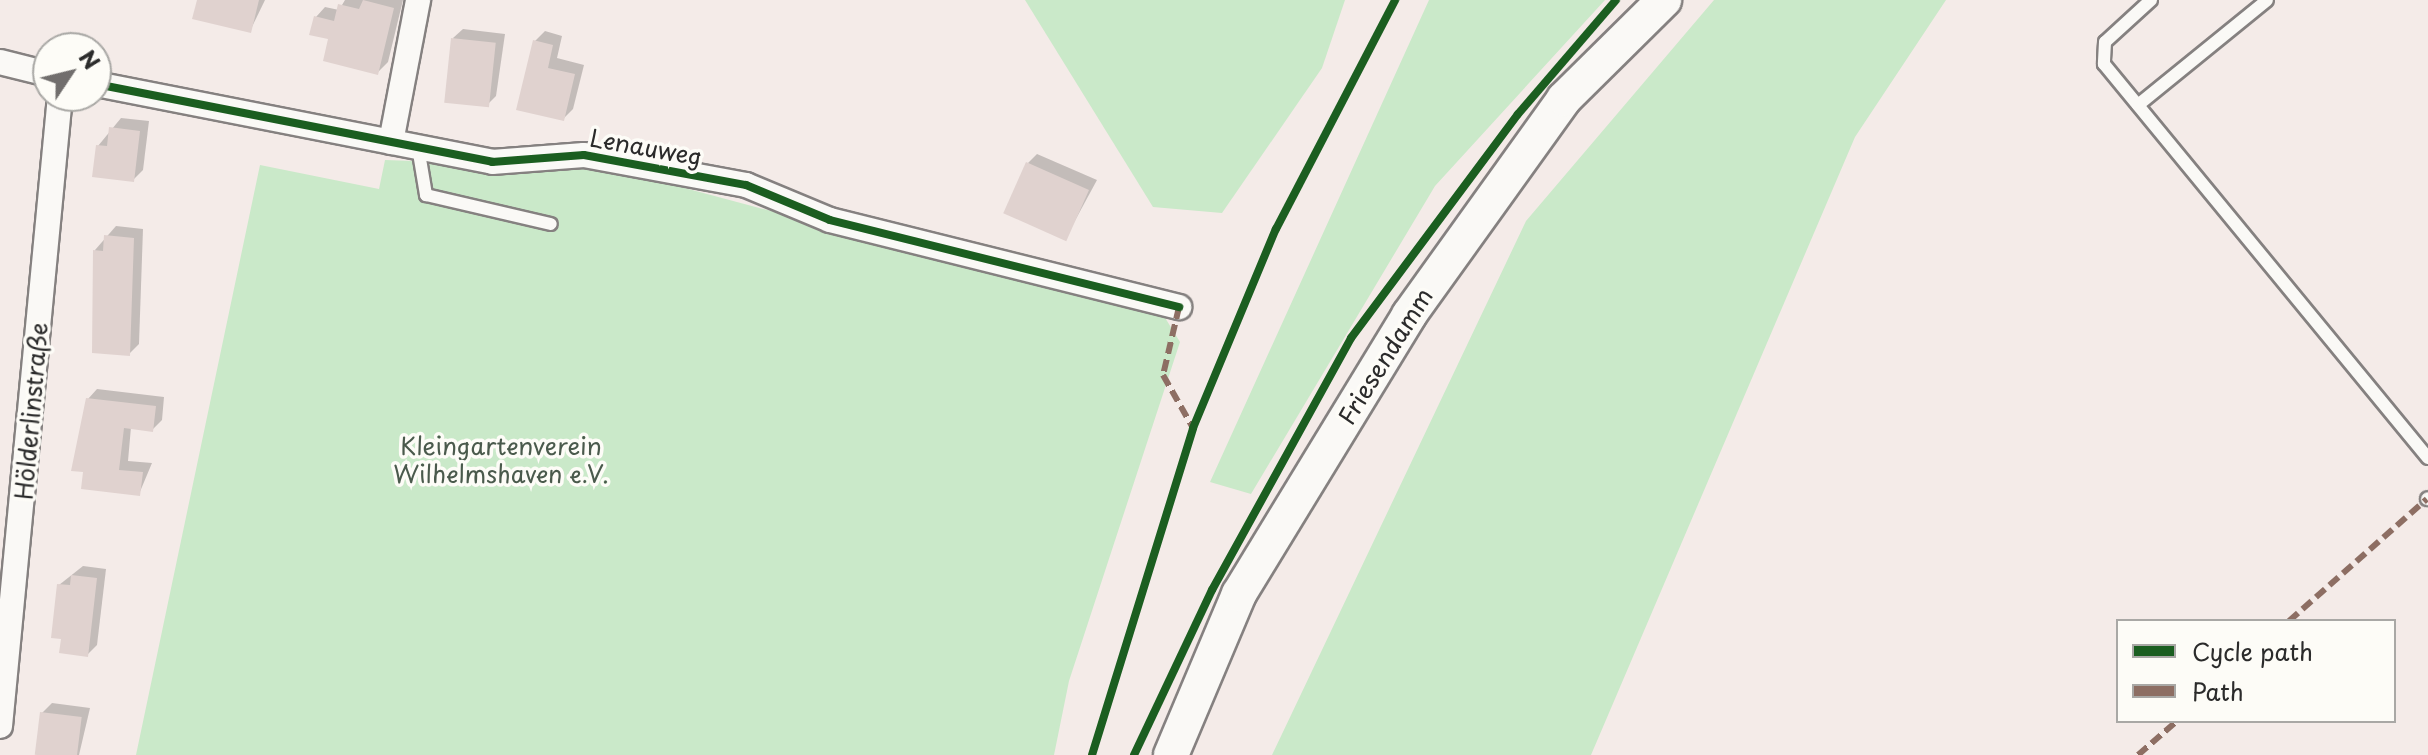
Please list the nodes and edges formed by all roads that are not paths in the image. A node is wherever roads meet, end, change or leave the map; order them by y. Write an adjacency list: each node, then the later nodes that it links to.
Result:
1 (418, 0): 10 (street)
2 (1664, 0): 16 (main road, Friesendamm)
3 (2151, 0): 8 (lane)
4 (2267, 0): 8 (lane)
5 (0, 62): 6 (street)
6 (32, 70)
7 (112, 87): 10 (street, Lenauweg)
8 (2138, 105): 14 (lane)
9 (58, 112): 15 (street, Hölderlinstraße)
10 (391, 142): 11 (street, Lenauweg)
11 (418, 147): 12 (lane); 13 (street, Lenauweg)
12 (551, 224)
13 (1179, 307)
14 (2428, 458)
15 (0, 726)
16 (1171, 755)

